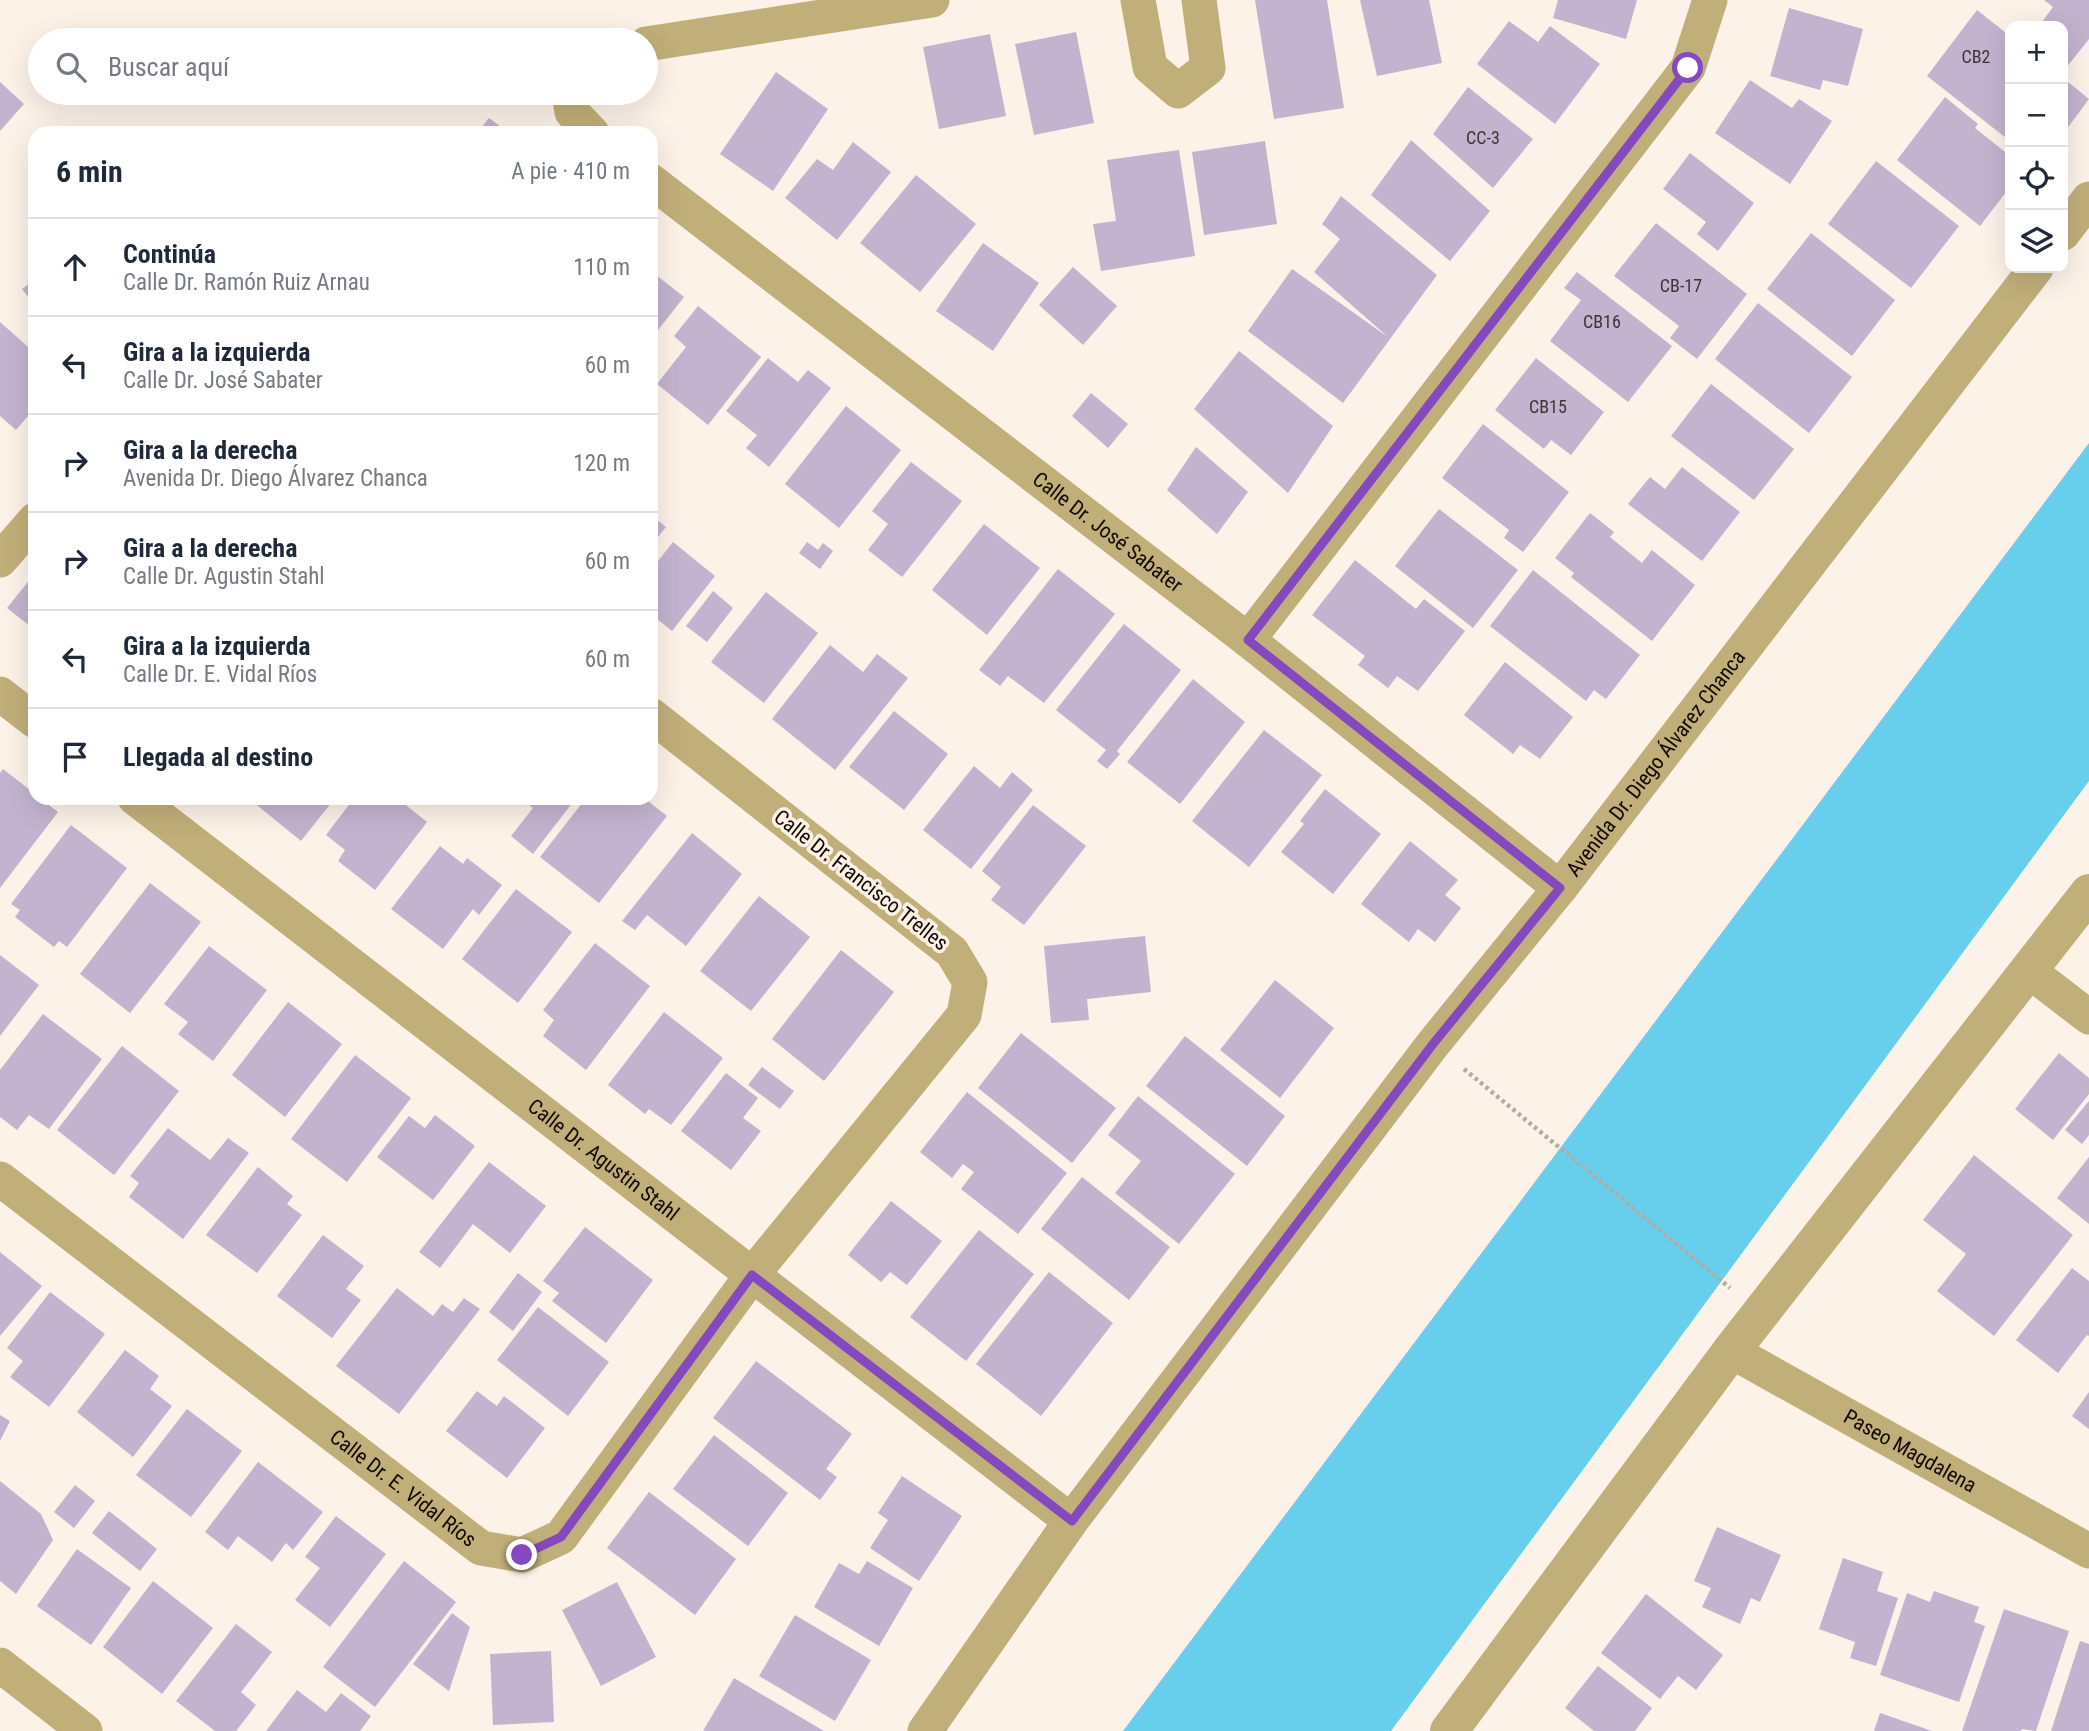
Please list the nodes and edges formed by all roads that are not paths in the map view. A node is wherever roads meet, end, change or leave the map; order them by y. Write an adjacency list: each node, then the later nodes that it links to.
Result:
1 (932, 0): 5 (street)
2 (1139, 0): 3 (street)
3 (1199, 0)
4 (1710, 0): 14 (street)
5 (658, 42)
6 (571, 105): 7 (street)
7 (585, 126)
8 (658, 186): 14 (street, Calle Dr. José Sabater)
9 (2089, 199): 10 (street)
10 (2068, 226)
11 (2032, 273): 19 (street, Avenida Dr. Diego Álvarez Chanca)
12 (28, 528): 13 (street)
13 (0, 560)
14 (1248, 640): 19 (street, Calle Dr. José Sabater)
15 (0, 694): 16 (street)
16 (28, 716)
17 (658, 721): 24 (street, Calle Dr. Francisco Trelles)
18 (144, 805): 24 (street, Calle Dr. Agustin Stahl)
19 (1560, 888): 26 (street, Avenida Dr. Diego Álvarez Chanca)
20 (2089, 893): 21 (street)
21 (2028, 970): 22 (street); 25 (street)
22 (2089, 1017)
23 (0, 1179): 24 (street, Calle Dr. E. Vidal Ríos)
24 (752, 1275): 26 (street, Calle Dr. Agustin Stahl)
25 (1731, 1351): 27 (street, Paseo Magdalena); 31 (street)
26 (1072, 1521): 30 (street, Avenida Dr. Diego Álvarez Chanca)
27 (2089, 1551)
28 (0, 1665): 29 (street)
29 (85, 1731)
30 (925, 1731)
31 (1449, 1731)

